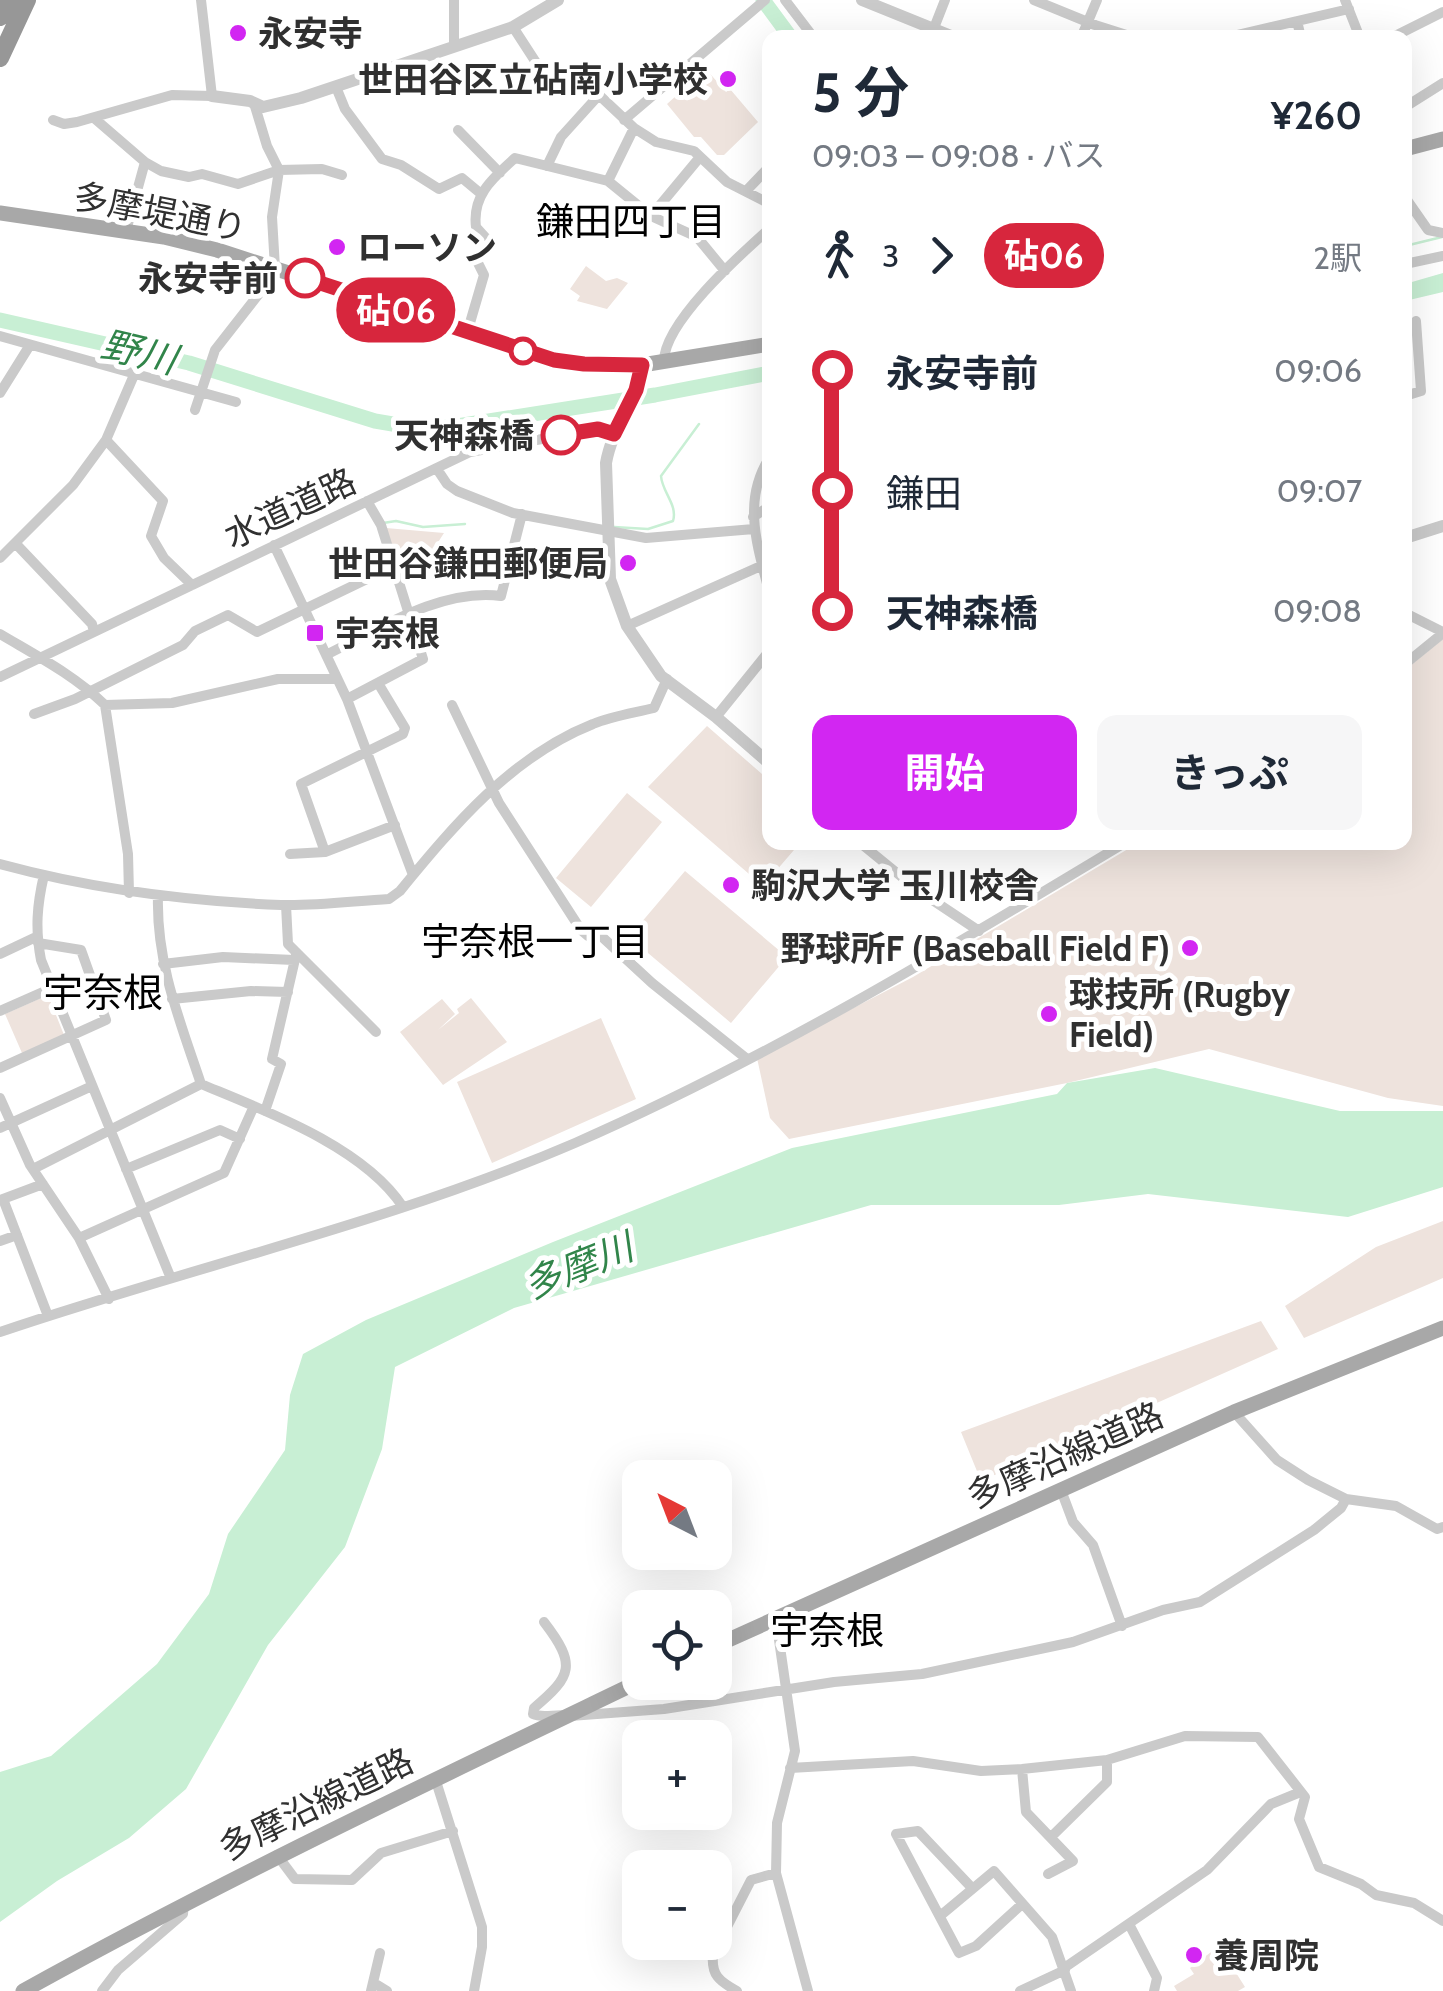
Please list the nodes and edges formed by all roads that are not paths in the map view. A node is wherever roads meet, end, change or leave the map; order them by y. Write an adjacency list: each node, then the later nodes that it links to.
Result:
1 (8, 0): 14 (highway)
2 (27, 0): 28 (highway)
3 (201, 0): 32 (street)
4 (454, 0): 27 (street)
5 (558, 0): 17 (street)
6 (785, 0): 19 (street)
7 (862, 0): 18 (street)
8 (944, 0): 18 (street)
9 (1034, 0): 15 (street)
10 (1097, 0): 15 (street)
11 (760, 4): 37 (street)
12 (1347, 4): 16 (street); 25 (street)
13 (1443, 12): 26 (street)
14 (0, 17)
15 (1088, 21): 21 (street); 22 (street)
16 (1297, 21): 23 (street); 24 (street)
17 (513, 27): 27 (street); 31 (street)
18 (934, 28): 20 (street)
19 (808, 30)
20 (938, 30)
21 (1084, 30)
22 (1113, 30)
23 (1258, 30)
24 (1300, 30)
25 (1357, 30)
26 (1407, 30)
27 (454, 46): 30 (street)
28 (0, 58)
29 (1443, 83): 34 (street)
30 (336, 87): 33 (street); 51 (street)
31 (600, 95): 37 (street); 44 (street)
32 (212, 96): 33 (street); 35 (street)
33 (254, 103): 45 (street)
34 (1412, 103)
35 (94, 118): 36 (street); 43 (street)
36 (53, 120)
37 (624, 120): 38 (street)
38 (634, 128): 42 (street); 49 (street)
39 (458, 130): 46 (street)
40 (1443, 139): 41 (main road)
41 (1412, 147)
42 (700, 157): 50 (street); 55 (street)
43 (145, 162): 45 (street); 56 (street)
44 (547, 166): 46 (street); 49 (street)
45 (280, 170): 48 (street); 61 (street)
46 (500, 172): 51 (street)
47 (762, 174): 50 (street)
48 (342, 175)
49 (608, 181): 55 (street)
50 (747, 190): 52 (street)
51 (480, 193): 64 (street)
52 (762, 199)
53 (1412, 207): 57 (street)
54 (0, 213): 56 (main road, 多摩堤通り)
55 (651, 216): 62 (street)
56 (126, 231): 61 (main road, 多摩堤通り)
57 (1443, 233)
58 (762, 236): 62 (street)
59 (1443, 256): 60 (street)
60 (1412, 263)
61 (275, 268): 64 (main road, 多摩堤通り); 72 (street)
62 (725, 272): 68 (street)
63 (1416, 321): 73 (street)
64 (467, 333): 69 (main road, 多摩堤通り)
65 (0, 336): 66 (street)
66 (30, 345): 70 (street); 71 (street)
67 (762, 345): 68 (main road, 多摩堤通り)
68 (664, 362): 69 (main road, 多摩堤通り)
69 (641, 369): 76 (street)
70 (134, 376): 72 (street); 77 (street)
71 (0, 393)
72 (202, 394): 74 (street); 75 (street)
73 (1412, 394)
74 (236, 402)
75 (195, 410)
76 (618, 429): 78 (street, 水道道路); 85 (street)
77 (106, 440): 87 (street); 93 (street)
78 (436, 468): 80 (street, 水道道路); 81 (street)
79 (762, 474): 83 (street)
80 (368, 501): 88 (street, 水道道路); 92 (street)
81 (522, 514): 85 (street); 95 (street)
82 (762, 514): 83 (street)
83 (753, 523): 85 (street); 90 (street)
84 (1443, 526): 86 (street)
85 (607, 531): 97 (street)
86 (1412, 536)
87 (16, 545): 89 (street); 98 (street)
88 (274, 546): 93 (street, 水道道路); 94 (street)
89 (0, 558)
90 (762, 561)
91 (762, 565): 97 (street)
92 (394, 566): 94 (street); 95 (street)
93 (192, 585): 98 (street, 水道道路)
94 (304, 609): 101 (street); 109 (street)
95 (409, 614): 101 (street); 108 (street)
96 (1412, 616): 99 (street)
97 (627, 626): 107 (street)
98 (94, 632): 102 (street, 水道道路)
99 (1443, 632): 103 (street)
100 (0, 634): 102 (street)
101 (326, 655): 106 (street)
102 (42, 657): 105 (street, 水道道路); 109 (street)
103 (1412, 658)
104 (762, 660): 114 (street)
105 (0, 677)
106 (337, 679): 110 (street); 111 (street)
107 (667, 680): 114 (street); 117 (street)
108 (378, 682): 110 (street); 115 (street)
109 (90, 690): 111 (street); 113 (street)
110 (346, 698): 115 (street)
111 (105, 705): 126 (street)
112 (452, 705): 117 (street)
113 (34, 714)
114 (716, 717): 116 (street)
115 (367, 752): 118 (street); 121 (street)
116 (762, 757)
117 (492, 788): 125 (street); 140 (street)
118 (395, 825): 121 (street); 125 (street)
119 (869, 850): 129 (street)
120 (1113, 850): 129 (street)
121 (325, 852): 122 (street)
122 (290, 854)
123 (0, 864): 124 (street)
124 (44, 875): 126 (street); 130 (street)
125 (413, 875): 128 (street)
126 (129, 893): 127 (street)
127 (158, 896): 128 (street); 133 (street)
128 (286, 905): 132 (street)
129 (980, 931): 140 (street)
130 (37, 940): 131 (street); 134 (street); 139 (street)
131 (2, 947)
132 (295, 957): 133 (street); 135 (street); 138 (street)
133 (162, 964): 136 (street)
134 (52, 988): 137 (street); 139 (street)
135 (288, 992): 136 (street); 145 (street)
136 (172, 999): 142 (street)
137 (0, 1012)
138 (376, 1032)
139 (72, 1036): 141 (street); 143 (street)
140 (746, 1059): 153 (street)
141 (0, 1068)
142 (201, 1084): 145 (street); 147 (street)
143 (92, 1086): 146 (street); 147 (street)
144 (0, 1098): 146 (street)
145 (259, 1108): 148 (street); 153 (street)
146 (5, 1125): 149 (street)
147 (110, 1128): 149 (street); 150 (street)
148 (240, 1139): 150 (street); 154 (street)
149 (33, 1169): 151 (street)
150 (126, 1169): 154 (street)
151 (43, 1184): 152 (street); 156 (street)
152 (2, 1200): 155 (street)
153 (403, 1207): 158 (street)
154 (143, 1210): 156 (street); 158 (street)
155 (17, 1234): 157 (street); 160 (street)
156 (79, 1238): 159 (street)
157 (0, 1241)
158 (170, 1276): 159 (street)
159 (109, 1298): 160 (street)
160 (48, 1316): 162 (street)
161 (1443, 1328): 163 (main road, 多摩沿線道路)
162 (0, 1332)
163 (1234, 1412): 164 (main road, 多摩沿線道路); 165 (street)
164 (1060, 1490): 167 (main road, 多摩沿線道路); 169 (street)
165 (1346, 1499): 166 (street); 169 (street)
166 (1443, 1527)
167 (776, 1619): 170 (main road, 多摩沿線道路); 172 (street)
168 (544, 1622): 173 (street)
169 (1122, 1626): 172 (street)
170 (732, 1638)
171 (622, 1690): 173 (main road, 多摩沿線道路)
172 (786, 1691): 173 (street); 175 (street)
173 (570, 1716): 177 (main road, 多摩沿線道路)
174 (1107, 1760): 176 (street); 178 (street); 180 (street)
175 (790, 1768): 176 (street); 182 (street)
176 (1022, 1769): 180 (street)
177 (436, 1778): 179 (street); 181 (main road, 多摩沿線道路)
178 (1298, 1792): 188 (street); 189 (street)
179 (454, 1831): 181 (street); 197 (street)
180 (1050, 1837): 183 (street)
181 (276, 1856): 185 (main road, 多摩沿線道路)
182 (776, 1873): 192 (street); 199 (street)
183 (1048, 1874)
184 (972, 1888): 186 (street); 187 (street); 187 (street)
185 (184, 1902): 194 (main road, 多摩沿線道路); 195 (street)
186 (1022, 1904): 187 (street); 191 (street)
187 (940, 1916)
188 (1443, 1921)
189 (1129, 1924): 191 (street); 202 (street)
190 (380, 1953): 193 (street)
191 (1065, 1969): 200 (street); 201 (street)
192 (718, 1986): 198 (street)
193 (372, 1987): 196 (street)
194 (23, 1991)
195 (102, 1991)
196 (387, 1991)
197 (474, 1991)
198 (736, 1991)
199 (808, 1991)
200 (1020, 1991)
201 (1071, 1991)
202 (1154, 1991)

